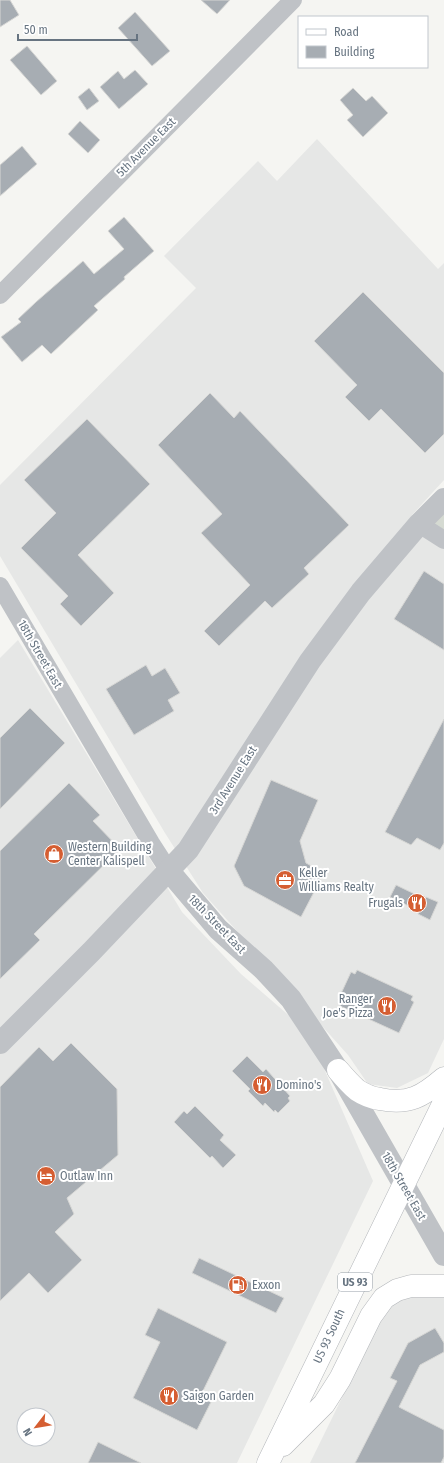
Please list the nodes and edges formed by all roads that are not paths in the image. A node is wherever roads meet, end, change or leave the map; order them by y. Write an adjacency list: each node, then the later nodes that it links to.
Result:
1 (293, 0): 2 (street, 5th Avenue East)
2 (0, 295)
3 (444, 499): 4 (street, 3rd Avenue East)
4 (419, 524): 5 (street); 7 (street, 3rd Avenue East)
5 (444, 540)
6 (3, 599): 7 (street, 18th Street East)
7 (169, 871): 8 (street, 3rd Avenue East); 9 (street, 18th Street East)
8 (0, 1043)
9 (338, 1070): 10 (main road); 12 (street, 18th Street East)
10 (444, 1078)
11 (444, 1102): 12 (main road, US 93 South / US 93)
12 (403, 1185): 13 (street, 18th Street East); 15 (main road, US 93 South / US 93)
13 (444, 1255)
14 (444, 1286): 15 (main road)
15 (270, 1460)

